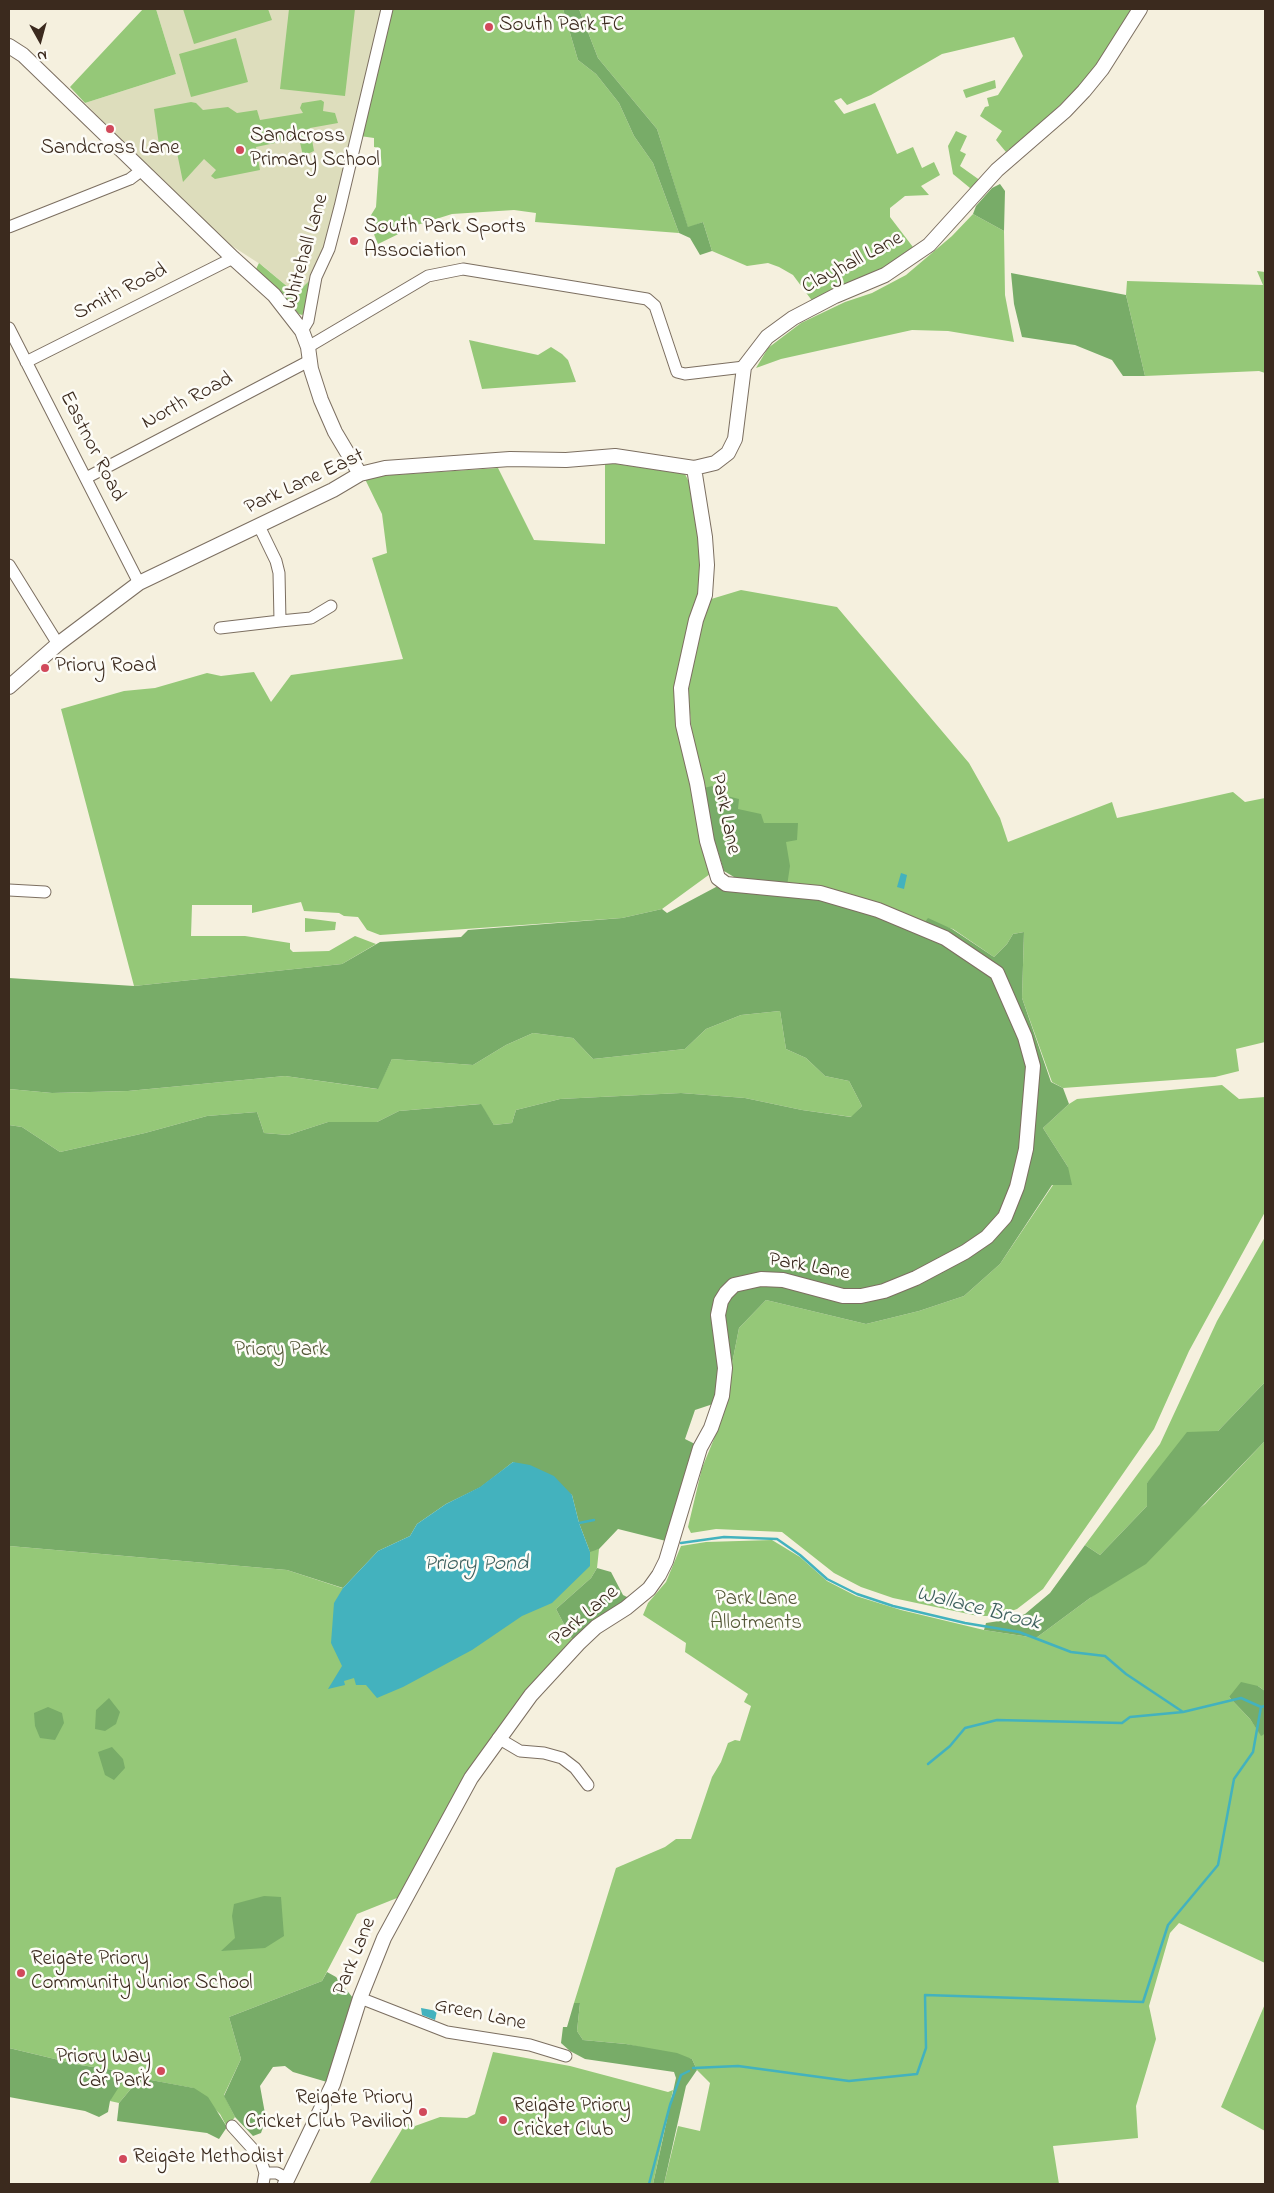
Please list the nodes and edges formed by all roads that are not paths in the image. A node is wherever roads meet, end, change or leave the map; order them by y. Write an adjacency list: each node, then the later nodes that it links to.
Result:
1 (387, 9): 8 (street, Whitehall Lane)
2 (1140, 9): 11 (street, Clayhall Lane)
3 (9, 46): 4 (street)
4 (142, 170): 5 (street); 6 (street)
5 (9, 226)
6 (233, 258): 8 (street); 10 (street, Smith Road)
7 (9, 328): 10 (street, Eastnor Road)
8 (302, 330): 9 (street)
9 (308, 354): 11 (street, North Road); 13 (street); 14 (street, North Road)
10 (26, 362): 14 (street, Eastnor Road)
11 (744, 366): 12 (street)
12 (694, 468): 13 (street, Park Lane East); 25 (street, Park Lane)
13 (360, 474): 15 (street, Park Lane East)
14 (86, 478): 17 (street, Eastnor Road)
15 (259, 526): 17 (street, Park Lane East); 19 (street)
16 (9, 565): 21 (street)
17 (139, 583): 21 (street, Park Lane East)
18 (332, 606): 19 (street)
19 (280, 621): 20 (street)
20 (220, 628)
21 (58, 644): 22 (street, Park Lane East)
22 (9, 687)
23 (9, 890): 24 (street)
24 (45, 892)
25 (498, 1738): 26 (street); 27 (street, Park Lane)
26 (588, 1785)
27 (360, 1998): 28 (street, Green Lane); 31 (street, Park Lane)
28 (566, 2056)
29 (232, 2126): 30 (street)
30 (264, 2178): 31 (street)
31 (287, 2182)

